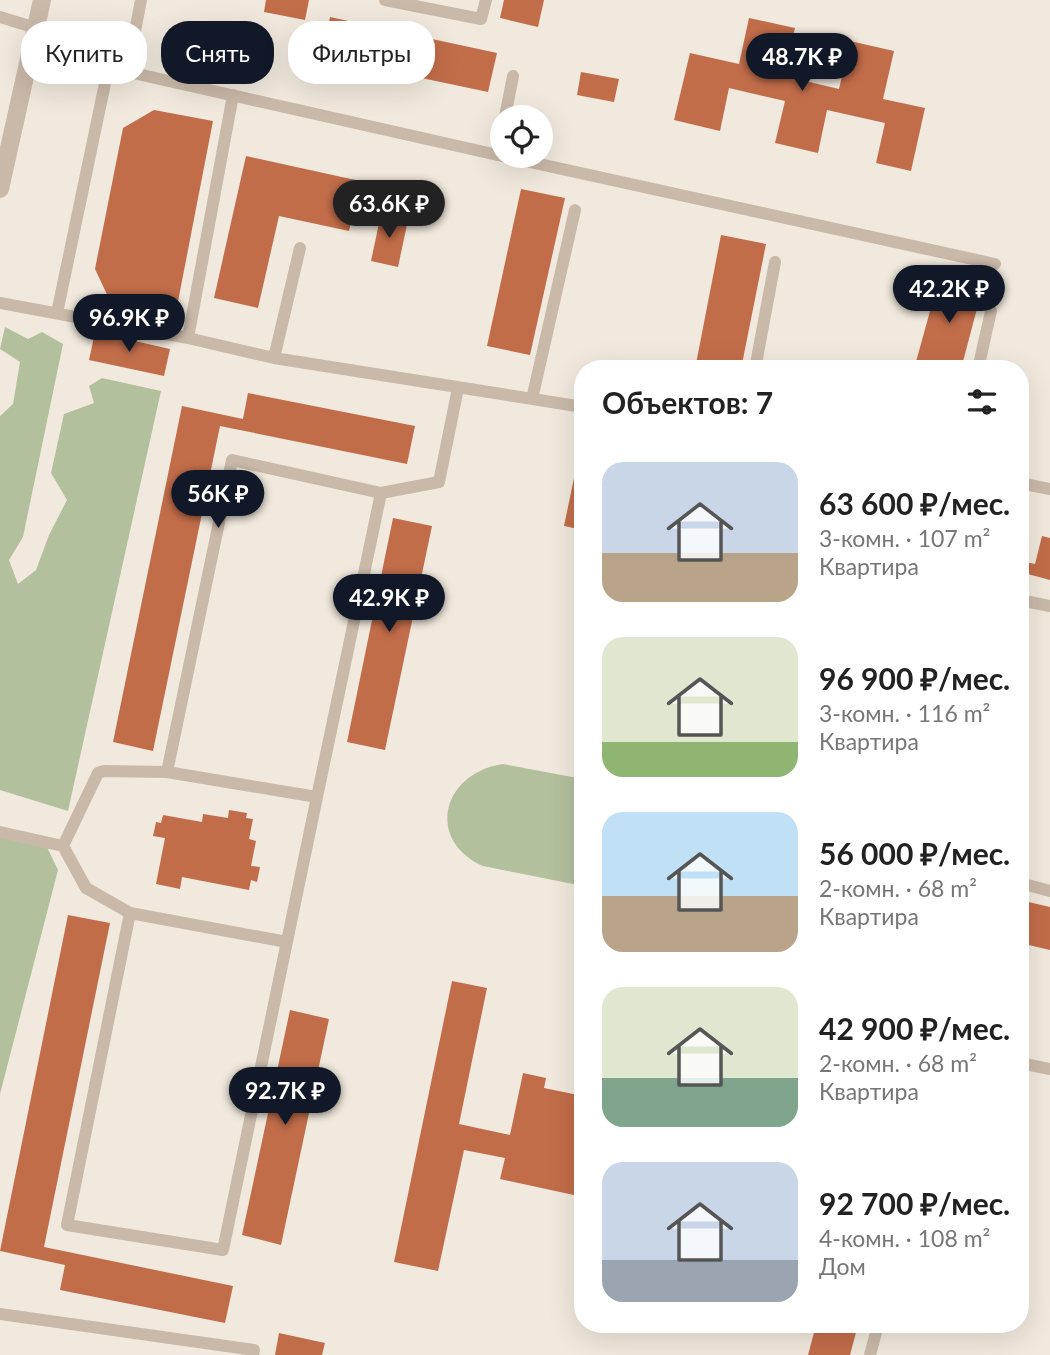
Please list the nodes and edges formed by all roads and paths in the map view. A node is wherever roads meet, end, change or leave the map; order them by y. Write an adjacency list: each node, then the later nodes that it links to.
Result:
1 (42, 0): 6 (street)
2 (141, 0): 7 (lane)
3 (385, 0): 4 (lane)
4 (486, 0)
5 (0, 17): 8 (lane)
6 (38, 21)
7 (137, 21)
8 (21, 23)
9 (513, 76): 14 (lane)
10 (147, 78): 13 (lane)
11 (23, 84): 17 (street)
12 (105, 84): 24 (lane)
13 (233, 95): 15 (lane); 25 (lane)
14 (508, 105)
15 (490, 153)
16 (553, 166): 21 (lane)
17 (0, 189)
18 (575, 210): 30 (lane)
19 (300, 248): 26 (lane)
20 (775, 262): 27 (lane)
21 (995, 264)
22 (0, 303): 24 (lane)
23 (991, 311): 28 (lane)
24 (57, 313): 25 (lane)
25 (188, 338): 26 (lane)
26 (274, 358): 29 (lane)
27 (757, 360)
28 (980, 360)
29 (458, 388): 30 (lane); 34 (lane)
30 (532, 399): 31 (lane)
31 (574, 406)
32 (1029, 486): 33 (lane)
33 (1050, 489)
34 (381, 493): 37 (lane); 38 (lane)
35 (1029, 602): 36 (lane)
36 (1050, 606)
37 (167, 772): 38 (lane); 40 (lane)
38 (317, 797): 44 (lane)
39 (0, 832): 40 (lane)
40 (63, 846): 43 (lane)
41 (1029, 885): 42 (lane)
42 (1050, 891)
43 (130, 913): 44 (lane); 44 (lane)
44 (287, 942)
45 (1029, 1065): 46 (lane)
46 (1050, 1069)
47 (0, 1314): 49 (lane)
48 (876, 1333): 50 (lane)
49 (253, 1355)
50 (870, 1355)

